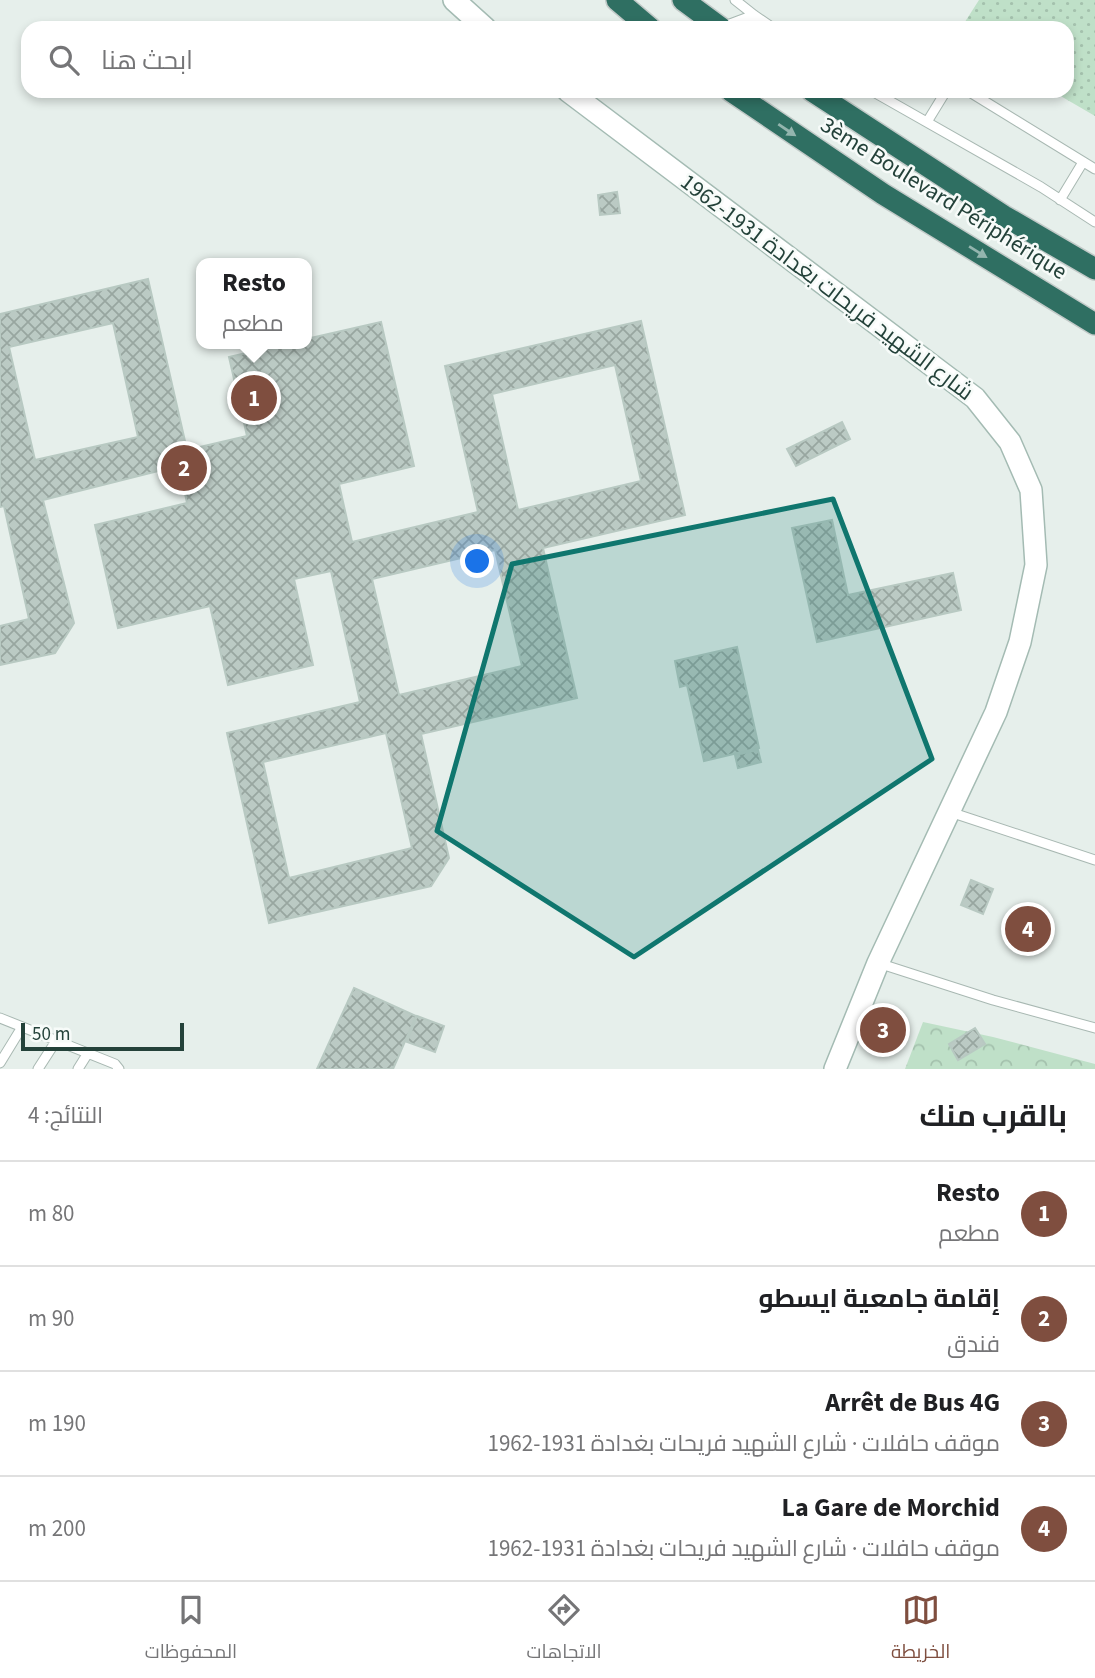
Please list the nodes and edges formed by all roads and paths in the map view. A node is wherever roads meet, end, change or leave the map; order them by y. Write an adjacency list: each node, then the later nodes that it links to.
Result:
1 (454, 0): 6 (main road)
2 (617, 0): 7 (highway)
3 (684, 0): 8 (highway)
4 (735, 0): 5 (lane)
5 (754, 15): 9 (lane); 10 (lane); 11 (lane)
6 (477, 21)
7 (642, 21)
8 (712, 21)
9 (739, 21)
10 (752, 21)
11 (763, 21)
12 (577, 98): 25 (main road, شارع الشهيد فريحات بغدادة 1931-1962)
13 (740, 98): 24 (highway, 3ème Boulevard Périphérique, one-way to 24)
14 (822, 98): 23 (highway, 3ème Boulevard Périphérique)
15 (884, 98): 18 (lane)
16 (942, 98): 18 (lane)
17 (979, 98): 19 (lane)
18 (927, 122): 21 (lane)
19 (1083, 162): 20 (lane); 21 (lane)
20 (1095, 169)
21 (1060, 200): 22 (lane)
22 (1095, 222)
23 (1095, 269)
24 (1095, 324)
25 (949, 811): 26 (lane); 27 (main road, شارع الشهيد فريحات بغدادة 1931-1962)
26 (1095, 860)
27 (878, 963): 30 (lane); 37 (main road, شارع الشهيد فريحات بغدادة 1931-1962)
28 (0, 1018): 29 (lane)
29 (22, 1027): 31 (lane); 33 (lane)
30 (1095, 1027)
31 (56, 1041): 32 (lane); 34 (lane)
32 (88, 1053): 35 (lane); 36 (lane)
33 (0, 1063)
34 (38, 1069)
35 (78, 1069)
36 (119, 1069)
37 (835, 1069)

